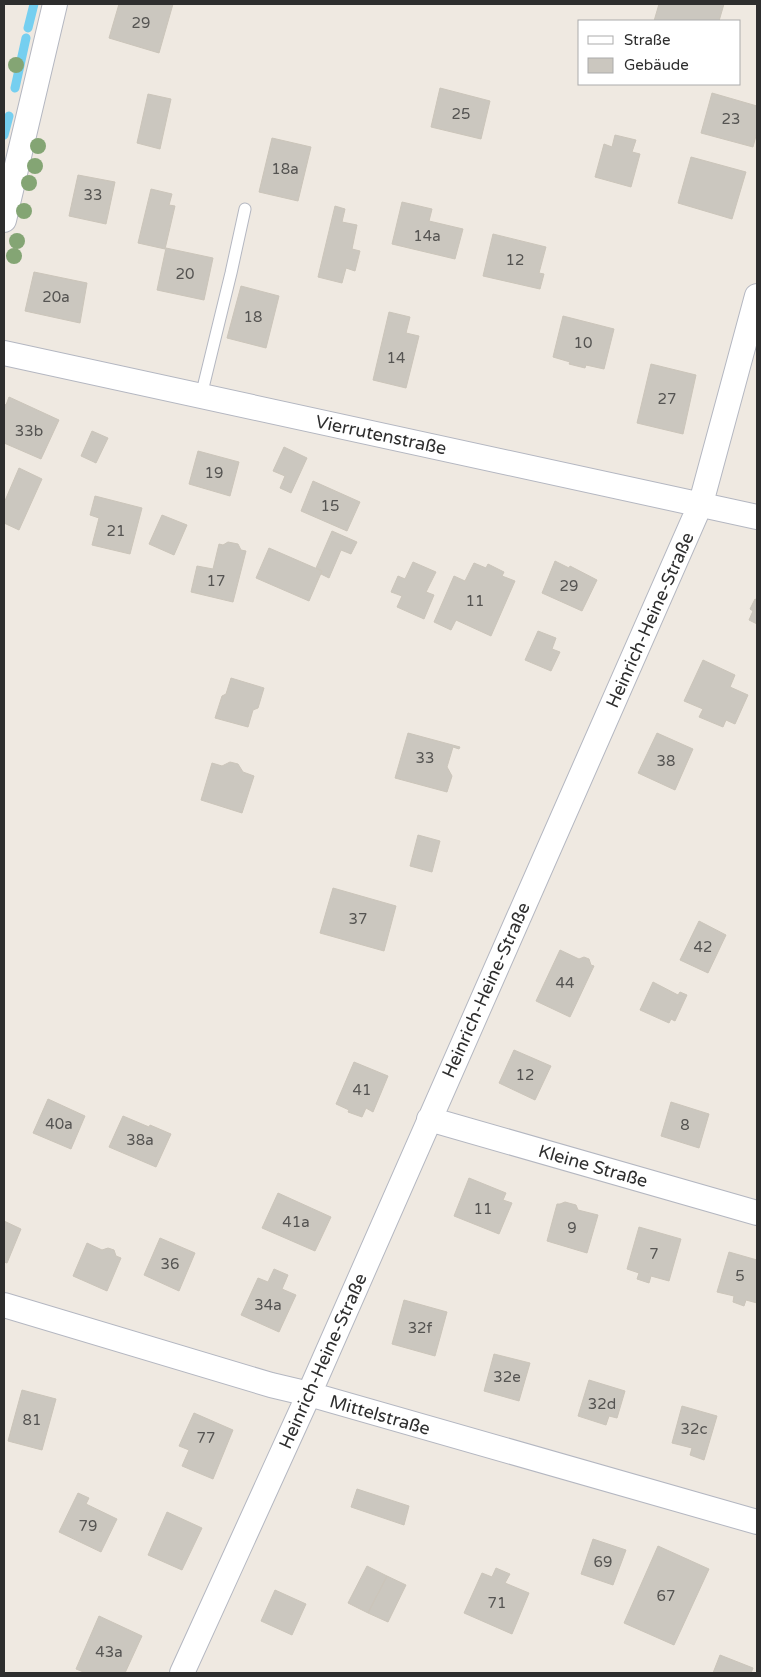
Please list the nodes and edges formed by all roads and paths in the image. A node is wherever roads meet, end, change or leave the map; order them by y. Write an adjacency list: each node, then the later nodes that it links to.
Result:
1 (55, 4): 3 (street)
2 (244, 209): 6 (lane)
3 (4, 220)
4 (757, 296): 7 (street, Heinrich-Heine-Straße)
5 (4, 353): 6 (street, Vierrutenstraße)
6 (201, 396): 7 (street, Vierrutenstraße)
7 (701, 503): 8 (street, Vierrutenstraße); 9 (street, Heinrich-Heine-Straße)
8 (757, 516)
9 (429, 1119): 10 (street, Kleine Straße); 12 (street, Heinrich-Heine-Straße)
10 (757, 1213)
11 (4, 1305): 12 (street, Mittelstraße)
12 (309, 1394): 13 (street, Mittelstraße); 14 (street, Heinrich-Heine-Straße)
13 (757, 1522)
14 (182, 1673)

